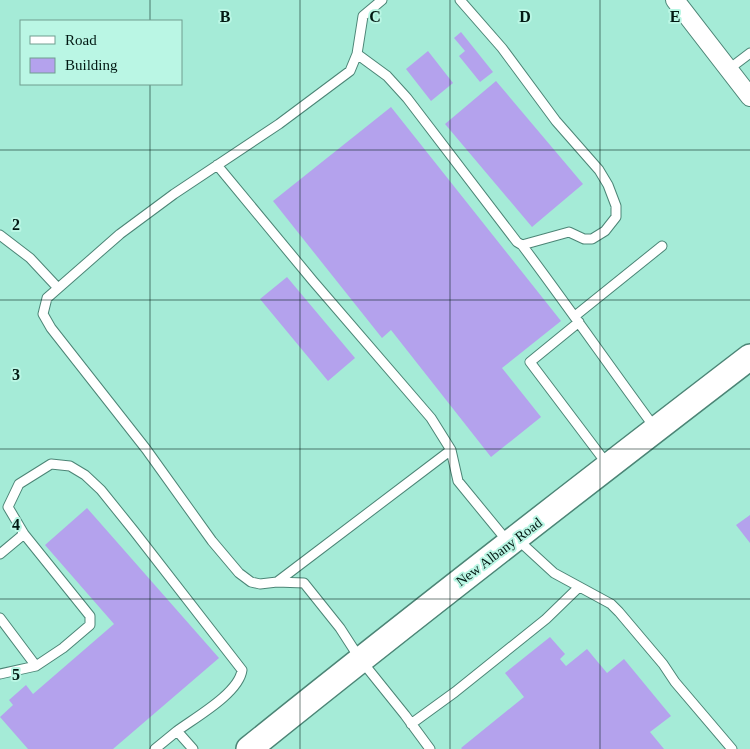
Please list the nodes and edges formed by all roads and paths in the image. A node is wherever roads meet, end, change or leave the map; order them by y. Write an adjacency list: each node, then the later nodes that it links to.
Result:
1 (382, 0): 5 (lane)
2 (460, 0): 10 (lane)
3 (682, 2): 6 (street)
4 (750, 53): 6 (lane)
5 (357, 54): 8 (lane); 10 (lane)
6 (728, 69): 7 (street)
7 (750, 97)
8 (217, 165): 12 (lane); 16 (lane)
9 (0, 235): 12 (lane)
10 (522, 245): 13 (lane)
11 (662, 246): 13 (lane)
12 (58, 288): 21 (lane)
13 (577, 319): 15 (lane); 17 (lane)
14 (750, 357): 15 (main road, New Albany Road)
15 (656, 430): 17 (main road, New Albany Road)
16 (451, 450): 19 (lane); 21 (lane)
17 (609, 466): 19 (main road, New Albany Road)
18 (24, 534): 20 (lane); 25 (lane); 28 (lane)
19 (514, 541): 22 (lane); 24 (main road, New Albany Road)
20 (0, 554)
21 (277, 582): 24 (lane)
22 (579, 587): 27 (lane); 33 (lane)
23 (0, 618): 25 (lane)
24 (360, 659): 27 (lane); 31 (main road, New Albany Road)
25 (36, 666): 26 (lane)
26 (0, 674)
27 (411, 724): 32 (lane)
28 (178, 731): 29 (lane); 30 (lane)
29 (155, 749)
30 (193, 749)
31 (249, 749)
32 (430, 749)
33 (732, 749)

